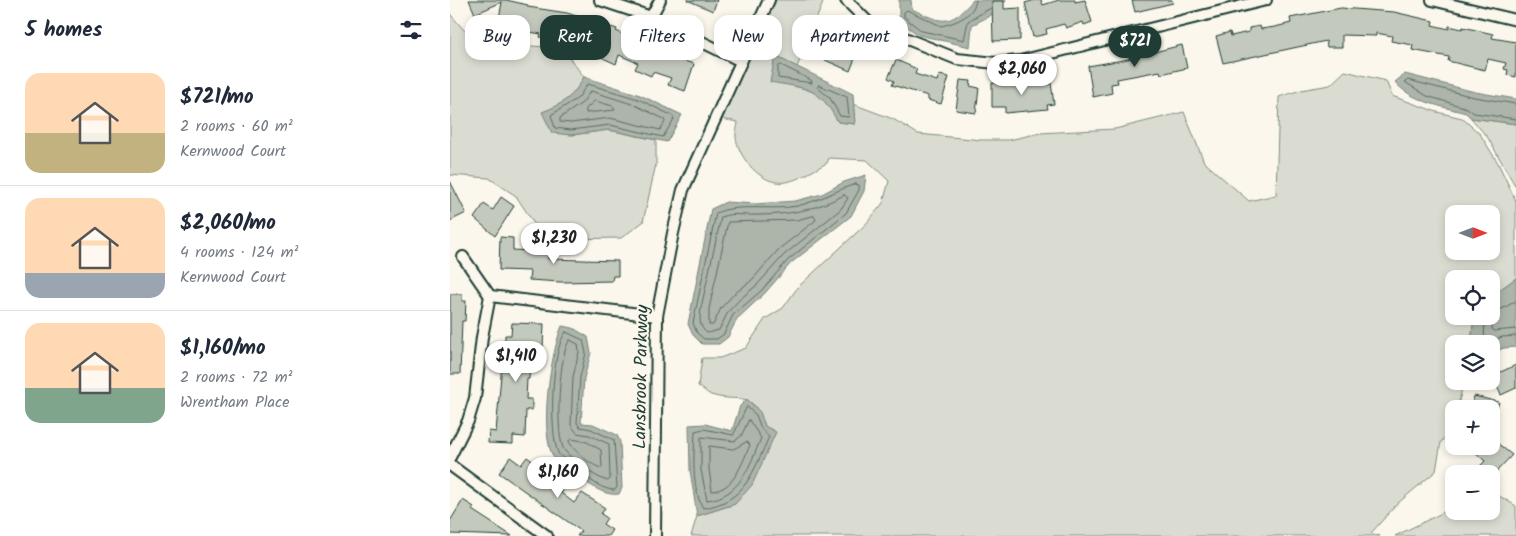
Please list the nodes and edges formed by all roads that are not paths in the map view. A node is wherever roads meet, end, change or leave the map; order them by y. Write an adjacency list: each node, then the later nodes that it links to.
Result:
1 (600, 0): 7 (street)
2 (660, 0): 8 (street)
3 (769, 0): 11 (street, Lansbrook Parkway)
4 (846, 0): 5 (street)
5 (1266, 0)
6 (1432, 0): 9 (street)
7 (646, 15)
8 (653, 15)
9 (1516, 20)
10 (704, 43): 11 (street)
11 (741, 61): 14 (street, Lansbrook Parkway)
12 (463, 257): 13 (street)
13 (490, 296): 14 (street); 15 (street)
14 (657, 316): 18 (street, Lansbrook Parkway)
15 (450, 457)
16 (450, 465): 17 (street)
17 (547, 536)
18 (656, 536)

